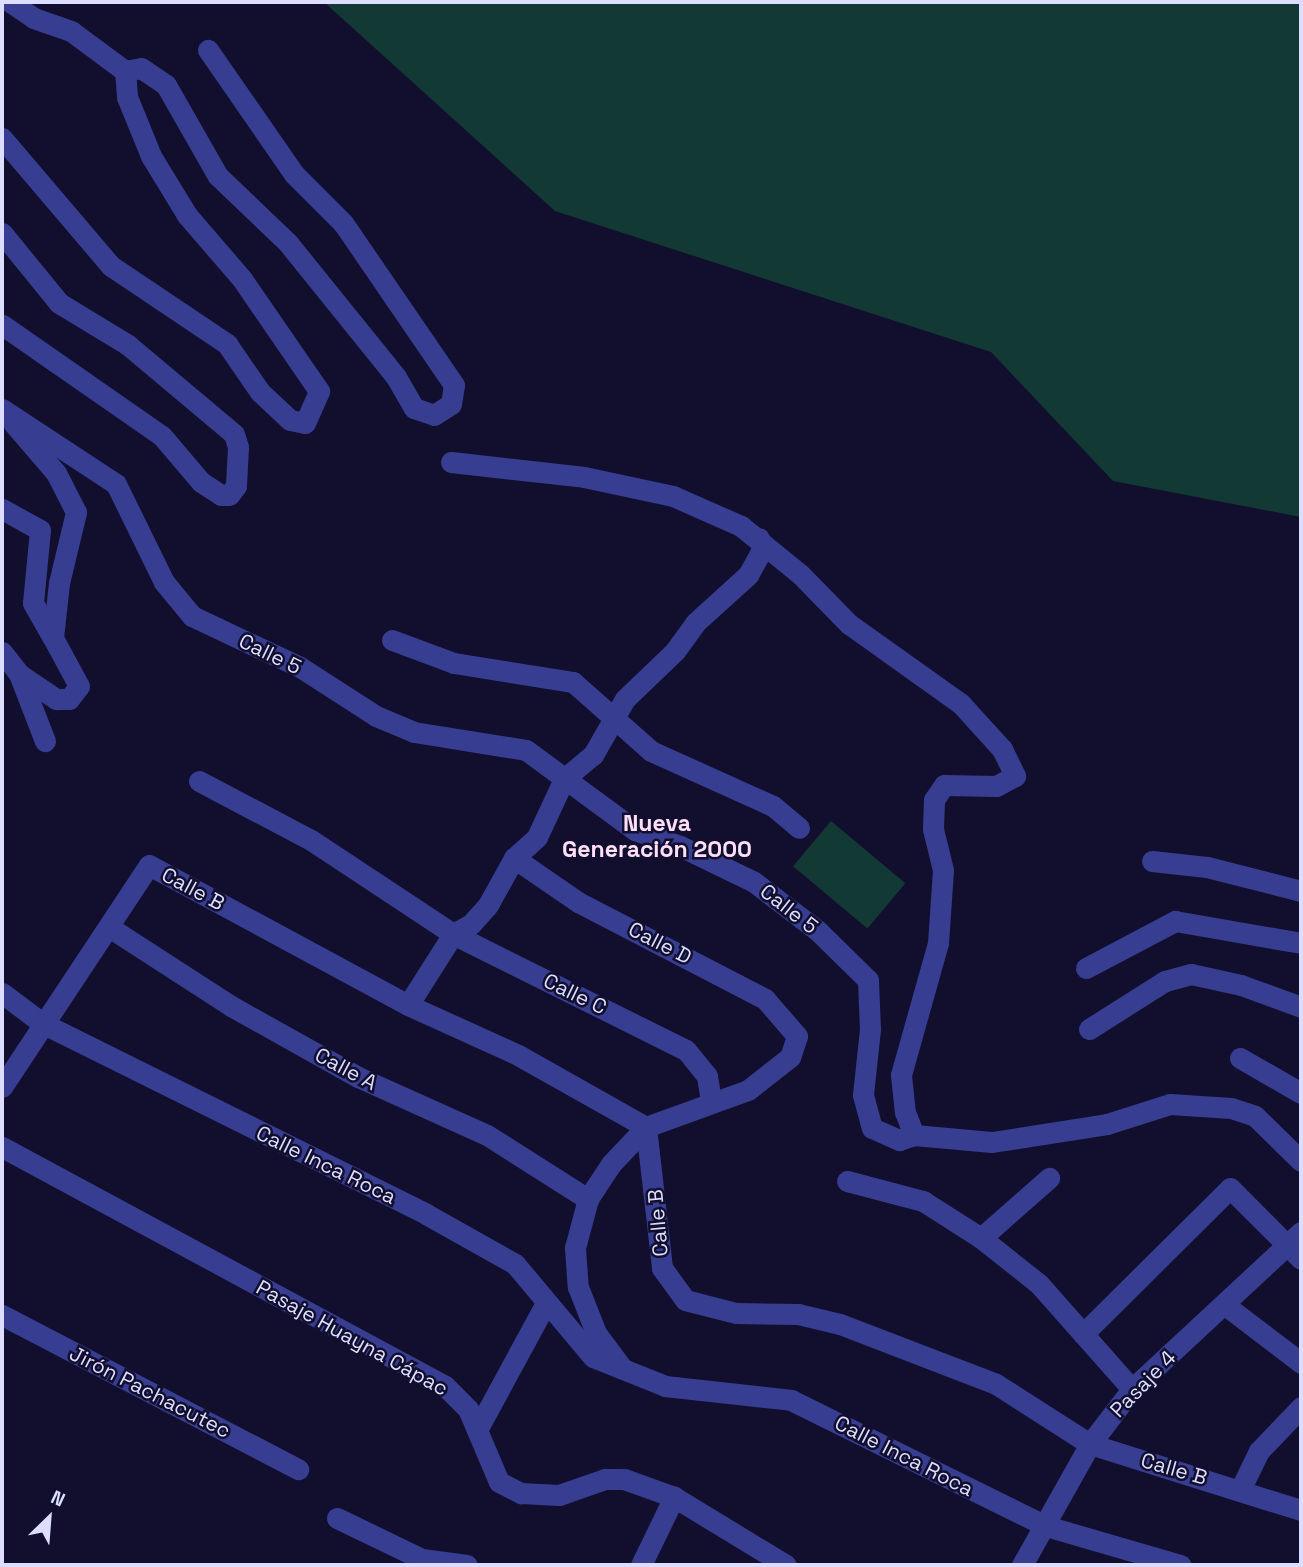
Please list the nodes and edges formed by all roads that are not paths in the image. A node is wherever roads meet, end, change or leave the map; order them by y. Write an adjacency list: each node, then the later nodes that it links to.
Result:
1 (10, 2): 3 (street)
2 (208, 51): 3 (street)
3 (125, 71): 4 (street)
4 (2, 138)
5 (2, 233): 6 (street)
6 (2, 325)
7 (2, 409): 11 (street); 17 (street, Calle 5)
8 (451, 462): 10 (street)
9 (2, 509): 11 (street)
10 (759, 538): 15 (street); 38 (street)
11 (53, 638): 14 (street)
12 (392, 640): 15 (street)
13 (2, 652): 14 (street)
14 (19, 674): 16 (street)
15 (615, 719): 17 (street); 19 (street)
16 (45, 741)
17 (564, 779): 20 (street); 38 (street, Calle 5)
18 (199, 781): 24 (street, Calle C)
19 (799, 828)
20 (514, 858): 24 (street); 32 (street, Calle D)
21 (1152, 860): 22 (street)
22 (1301, 891)
23 (109, 927): 28 (street, Calle B); 30 (street); 43 (street, Calle A)
24 (453, 934): 28 (street); 36 (street, Calle C)
25 (1301, 943): 26 (street)
26 (1086, 968)
27 (2, 993): 30 (street, Calle Inca Roca)
28 (408, 1005): 37 (street, Calle B)
29 (1301, 1007): 31 (street)
30 (42, 1023): 34 (street); 46 (street, Calle Inca Roca)
31 (1090, 1029)
32 (797, 1036): 36 (street, Calle Inca Roca)
33 (1240, 1058): 35 (street)
34 (2, 1087)
35 (1301, 1093)
36 (711, 1102): 37 (street, Calle Inca Roca)
37 (646, 1127): 43 (street, Calle Inca Roca); 55 (street, Calle B)
38 (915, 1135): 40 (street, Calle 5)
39 (2, 1147): 54 (street, Pasaje Huayna Cápac)
40 (1301, 1161)
41 (1049, 1178): 44 (street)
42 (847, 1181): 44 (street)
43 (588, 1199): 51 (street, Calle Inca Roca)
44 (981, 1238): 49 (street)
45 (1297, 1246): 47 (street, Pasaje 4); 49 (street)
46 (545, 1305): 51 (street, Calle Inca Roca); 54 (street)
47 (1225, 1305): 50 (street); 52 (street, Pasaje 4)
48 (2, 1315): 56 (street, Jirón Pachacutec)
49 (1083, 1334): 52 (street)
50 (1301, 1363)
51 (624, 1369): 61 (street, Calle Inca Roca)
52 (1132, 1389): 55 (street, Pasaje 4)
53 (1301, 1407): 57 (street)
54 (477, 1430): 58 (street, Pasaje Huayna Cápac)
55 (1090, 1444): 57 (street, Calle B); 61 (street, Pasaje 4)
56 (298, 1469)
57 (1241, 1488): 59 (street, Calle B)
58 (674, 1497): 63 (street); 64 (street, Pasaje Huayna Cápac)
59 (1301, 1510)
60 (337, 1518): 62 (street)
61 (1046, 1526): 65 (street, Pasaje 4); 66 (street, Calle Inca Roca)
62 (467, 1565)
63 (641, 1565)
64 (786, 1565)
65 (1022, 1565)
66 (1180, 1565)

